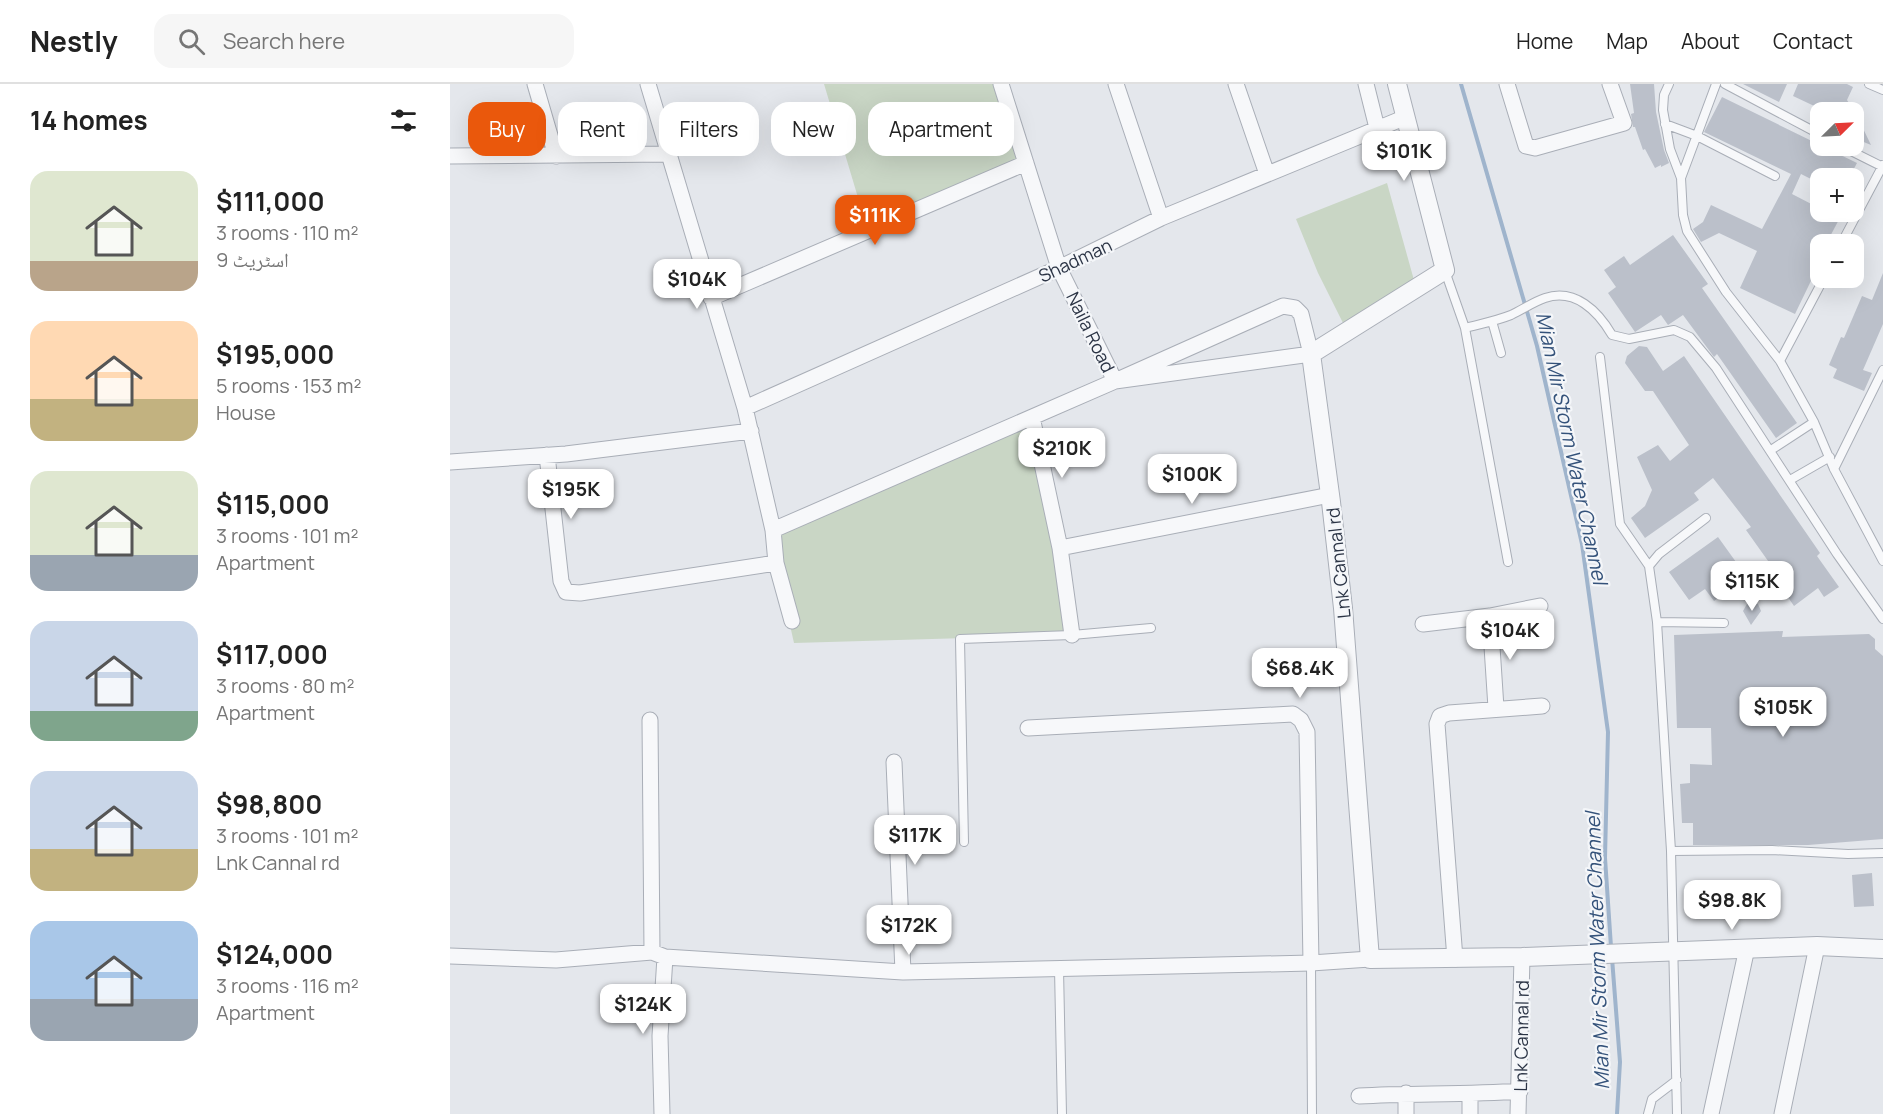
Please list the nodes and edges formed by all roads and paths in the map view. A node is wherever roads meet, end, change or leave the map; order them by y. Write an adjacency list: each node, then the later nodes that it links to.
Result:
1 (535, 84): 23 (street)
2 (648, 84): 16 (street)
3 (1000, 84): 26 (street, Naila Road)
4 (1116, 84): 31 (street)
5 (1236, 84): 28 (street)
6 (1366, 84): 18 (street)
7 (1397, 84): 15 (street)
8 (1507, 84): 9 (street)
9 (1610, 84)
10 (1669, 84): 17 (lane)
11 (1716, 84): 20 (lane)
12 (1725, 84): 19 (lane)
13 (1869, 84): 14 (lane)
14 (1883, 90)
15 (1406, 117): 18 (street, Shadman); 34 (street)
16 (659, 121)
17 (1665, 124): 20 (lane); 30 (lane)
18 (1377, 128): 28 (street, Shadman)
19 (1810, 129)
20 (1697, 136): 29 (lane); 30 (lane)
21 (659, 154): 23 (street)
22 (450, 156): 23 (street)
23 (556, 156)
24 (670, 156): 36 (street)
25 (1862, 156): 27 (lane)
26 (1026, 163): 33 (street, Naila Road); 36 (street)
27 (1883, 166): 32 (lane)
28 (1267, 174): 31 (street, Shadman)
29 (1775, 176)
30 (1681, 178): 42 (lane)
31 (1161, 219): 33 (street, Shadman)
32 (1846, 234)
33 (1059, 268): 44 (street, Naila Road); 45 (street, Shadman)
34 (1445, 270): 38 (lane); 40 (street)
35 (1819, 288): 42 (lane)
36 (711, 298): 45 (street)
37 (1492, 321): 38 (lane); 39 (lane); 49 (lane)
38 (1466, 328): 60 (lane)
39 (1501, 353)
40 (1311, 354): 44 (street); 44 (street, Naila Road); 55 (street, Lnk Cannal rd)
41 (1600, 357): 62 (lane)
42 (1780, 361): 47 (lane)
43 (1883, 370): 53 (lane)
44 (1114, 381): 46 (street)
45 (746, 408): 48 (street)
46 (1032, 417): 57 (street); 58 (street)
47 (1814, 422): 49 (lane); 51 (lane)
48 (751, 431): 50 (street); 57 (street)
49 (1771, 450): 54 (lane)
50 (547, 455): 52 (street); 61 (street)
51 (1830, 458): 53 (lane); 54 (lane)
52 (450, 462)
53 (1834, 468): 59 (lane)
54 (1790, 480): 65 (lane)
55 (1330, 495): 58 (street); 87 (street, Lnk Cannal rd)
56 (1706, 518): 62 (lane)
57 (773, 530): 61 (street)
58 (1060, 548): 71 (street)
59 (1883, 561)
60 (1508, 562)
61 (776, 563): 66 (street)
62 (1648, 566): 67 (lane)
63 (1540, 606): 64 (street)
64 (1490, 616): 69 (street); 73 (street)
65 (1883, 619)
66 (792, 621)
67 (1657, 622): 68 (lane); 78 (lane)
68 (1724, 623)
69 (1423, 624)
70 (1151, 628): 71 (lane)
71 (1072, 634): 77 (lane)
72 (1542, 706): 73 (street)
73 (1496, 708): 88 (street)
74 (650, 720): 84 (street)
75 (1028, 728): 89 (street)
76 (894, 762): 91 (street)
77 (964, 842)
78 (1671, 851): 79 (lane); 83 (lane)
79 (1883, 853)
80 (1817, 945): 81 (street, Lnk Cannal rd); 82 (street, Lnk Cannal rd); 106 (street)
81 (1747, 948): 83 (street, Lnk Cannal rd); 105 (street)
82 (1883, 950)
83 (1674, 952): 86 (street, Lnk Cannal rd); 92 (lane)
84 (658, 954): 85 (street); 91 (street); 97 (street)
85 (450, 956)
86 (1522, 957): 88 (street, Lnk Cannal rd); 93 (street, Lnk Cannal rd)
87 (1370, 959): 88 (street, Lnk Cannal rd); 89 (street)
88 (1455, 959)
89 (1311, 963): 90 (street); 99 (lane)
90 (1059, 969): 91 (street); 98 (lane)
91 (903, 972)
92 (1677, 1080): 103 (lane); 104 (lane)
93 (1520, 1091): 95 (street); 102 (street, Lnk Cannal rd)
94 (1406, 1093): 95 (street); 96 (street); 100 (street)
95 (1470, 1095): 101 (street)
96 (1359, 1096)
97 (662, 1114)
98 (1062, 1114)
99 (1312, 1114)
100 (1406, 1114)
101 (1470, 1114)
102 (1518, 1114)
103 (1648, 1114)
104 (1677, 1114)
105 (1711, 1114)
106 (1782, 1114)

